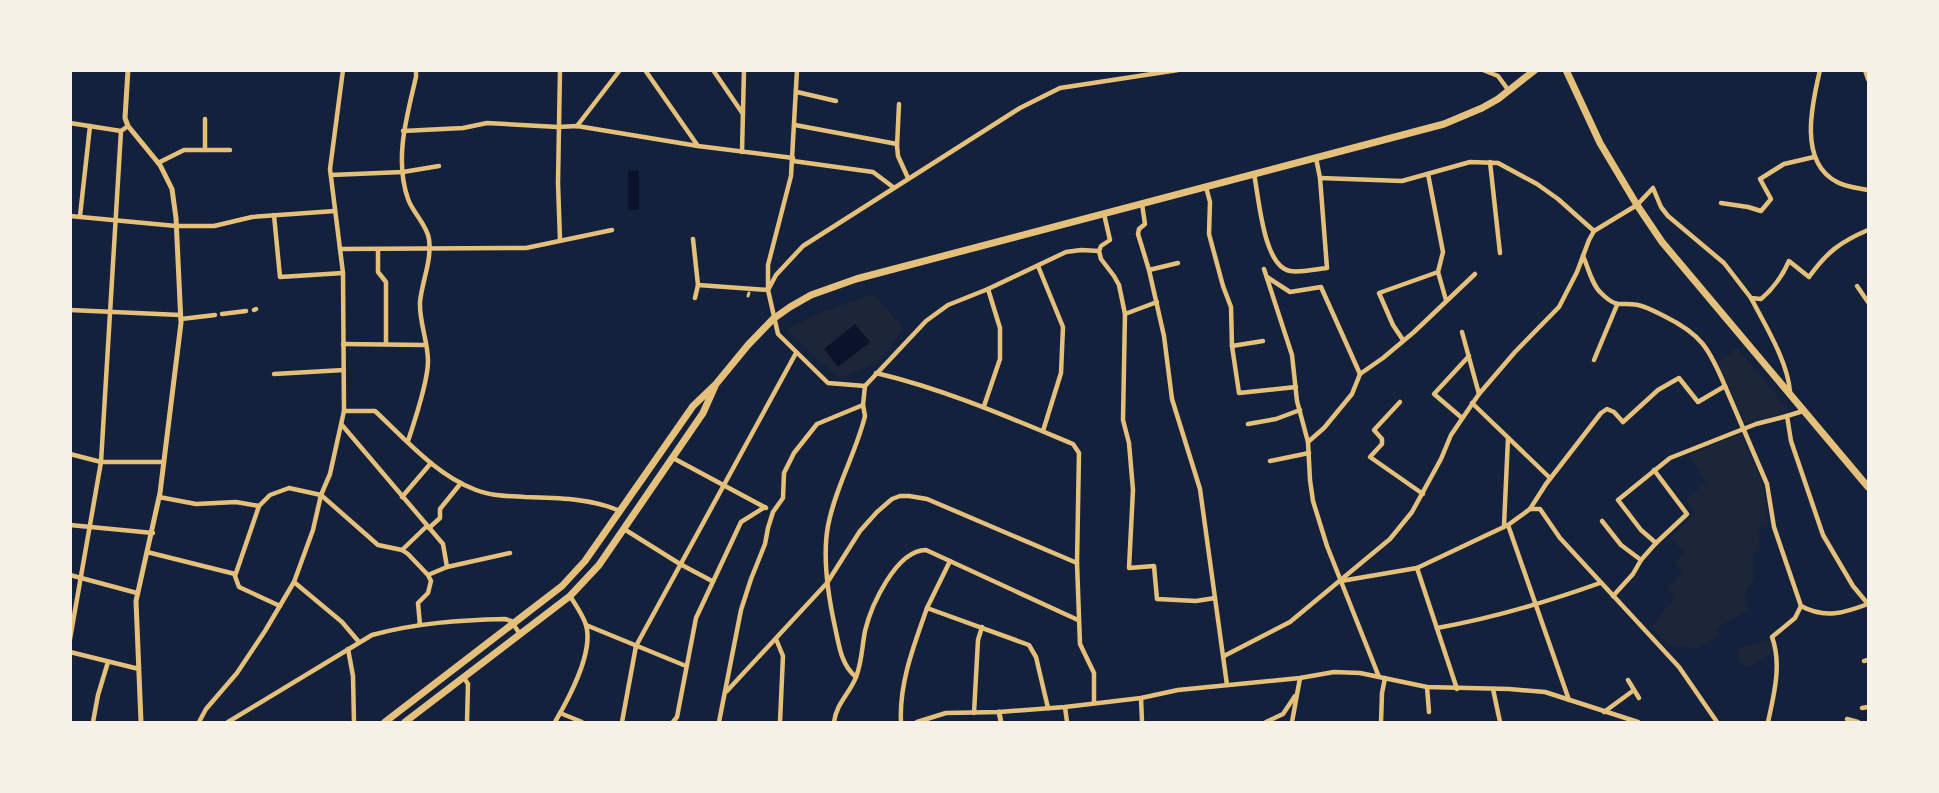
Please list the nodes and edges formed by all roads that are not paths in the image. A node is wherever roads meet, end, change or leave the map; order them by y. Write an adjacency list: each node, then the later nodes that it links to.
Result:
1 (128, 70): 26 (street)
2 (343, 70): 47 (street)
3 (416, 70): 30 (street)
4 (560, 70): 28 (street)
5 (620, 70): 27 (street)
6 (645, 70): 32 (street)
7 (713, 70): 21 (street)
8 (744, 70): 21 (street)
9 (797, 70): 18 (street)
10 (1178, 70): 49 (street)
11 (1483, 70): 17 (street)
12 (1535, 70): 17 (main road)
13 (1566, 70): 55 (main road)
14 (1820, 70): 37 (street)
15 (1865, 70): 16 (street)
16 (1869, 79)
17 (1509, 90): 38 (main road)
18 (797, 92): 19 (street); 24 (street)
19 (836, 101)
20 (899, 104): 31 (street)
21 (743, 114): 35 (street)
22 (205, 119): 33 (street)
23 (70, 123): 25 (street)
24 (795, 125): 31 (street); 39 (street)
25 (90, 126): 29 (street); 60 (street)
26 (128, 126): 29 (street); 41 (street)
27 (577, 126): 28 (street); 32 (street)
28 (558, 127): 30 (street); 67 (street)
29 (121, 131): 61 (street)
30 (403, 131): 44 (street)
31 (897, 144): 49 (street)
32 (698, 146): 35 (street)
33 (205, 150): 34 (street); 41 (street)
34 (230, 150)
35 (742, 152): 39 (street)
36 (1500, 155): 42 (street)
37 (1814, 157): 52 (street); 53 (street)
38 (1316, 158): 45 (main road); 48 (street)
39 (793, 160): 50 (street); 85 (street)
40 (1490, 162): 42 (street); 46 (street); 72 (street)
41 (158, 163): 62 (street)
42 (1498, 163): 64 (street)
43 (439, 166): 44 (street)
44 (403, 172): 47 (street); 70 (street)
45 (1254, 174): 48 (street); 51 (main road)
46 (1428, 174): 48 (street); 78 (street)
47 (331, 175): 56 (street)
48 (1320, 177)
49 (908, 178): 50 (street)
50 (893, 187): 85 (street)
51 (1206, 187): 54 (main road); 106 (street)
52 (1869, 190)
53 (1721, 203)
54 (1142, 204): 57 (main road); 76 (street)
55 (1636, 205): 64 (street); 87 (street); 119 (main road)
56 (335, 211): 58 (street); 68 (street)
57 (1104, 214): 71 (street); 99 (main road)
58 (274, 215): 62 (street); 79 (street)
59 (70, 216): 60 (street)
60 (80, 216): 61 (street)
61 (117, 220): 62 (street); 94 (street)
62 (177, 226): 98 (street)
63 (612, 230): 67 (street)
64 (1594, 231): 73 (street)
65 (1869, 231): 87 (street)
66 (693, 239): 82 (street)
67 (560, 240): 70 (street)
68 (340, 249): 69 (street); 79 (street)
69 (378, 249): 70 (street); 104 (street)
70 (430, 249): 105 (street)
71 (1099, 251): 75 (street); 96 (street)
72 (1500, 254)
73 (1582, 255): 91 (street); 118 (street)
74 (1178, 263): 76 (street)
75 (1038, 266): 84 (street); 132 (street)
76 (1149, 270): 89 (street)
77 (1264, 270): 81 (street)
78 (1438, 272): 88 (street); 101 (street)
79 (343, 273): 103 (street)
80 (1474, 274): 88 (street)
81 (1267, 277): 113 (street); 117 (street)
82 (698, 285): 85 (street); 86 (street)
83 (1857, 286): 90 (street)
84 (988, 289): 111 (street); 123 (street)
85 (768, 290): 99 (street)
86 (696, 298)
87 (1751, 298): 119 (street)
88 (1446, 300): 101 (street)
89 (1157, 302): 96 (street); 186 (street)
90 (1869, 302)
91 (1617, 305): 109 (street); 116 (street)
92 (70, 310): 94 (street)
93 (246, 311): 95 (street)
94 (111, 312): 98 (street); 140 (street)
95 (222, 314)
96 (1125, 314): 186 (street)
97 (215, 315): 98 (street)
98 (180, 317): 141 (street)
99 (773, 319): 107 (street); 114 (main road)
100 (1462, 332): 108 (street)
101 (1403, 340): 113 (street)
102 (1263, 341): 106 (street)
103 (344, 344): 104 (street); 110 (street)
104 (386, 344): 105 (street)
105 (425, 345): 134 (street)
106 (1232, 346): 117 (street)
107 (796, 353): 115 (street); 146 (street)
108 (1469, 356): 118 (street); 128 (street)
109 (1594, 360)
110 (344, 370): 112 (street); 125 (street)
111 (876, 373): 115 (street); 123 (street)
112 (274, 374)
113 (1360, 374): 135 (street)
114 (716, 384): 138 (main road); 155 (main road)
115 (864, 386): 122 (street)
116 (1725, 386): 131 (street); 144 (street)
117 (1296, 387): 124 (street)
118 (1479, 394): 121 (street)
119 (1790, 395): 126 (main road)
120 (1400, 402): 148 (street)
121 (1472, 403): 128 (street); 133 (street)
122 (863, 405): 156 (street); 181 (street)
123 (984, 406): 132 (street)
124 (1300, 410): 130 (street); 135 (street)
125 (344, 411): 129 (street); 134 (street)
126 (1803, 411): 127 (street); 147 (main road)
127 (1787, 416): 131 (street); 187 (street)
128 (1462, 418): 148 (street)
129 (341, 424): 149 (street); 151 (street)
130 (1248, 424)
131 (1743, 429): 143 (street); 190 (street)
132 (1043, 431): 170 (street)
133 (1508, 438): 144 (street); 159 (street)
134 (408, 441): 142 (street)
135 (1308, 442): 137 (street)
136 (70, 453): 140 (street)
137 (1309, 453): 139 (street); 179 (street)
138 (672, 457): 146 (street); 162 (main road)
139 (1270, 460)
140 (101, 462): 141 (street); 160 (street)
141 (164, 462): 150 (street)
142 (431, 463): 145 (street); 151 (street)
143 (1654, 470): 164 (street); 164 (street)
144 (1550, 478): 154 (street)
145 (461, 483): 155 (street); 161 (street)
146 (724, 486): 153 (street); 171 (street)
147 (1869, 487)
148 (1423, 494): 179 (street)
149 (321, 495): 152 (street); 165 (street); 180 (street)
150 (159, 497): 152 (street); 163 (street)
151 (402, 497): 161 (street)
152 (259, 506): 174 (street)
153 (765, 507): 156 (street); 178 (street)
154 (1530, 509): 159 (street); 182 (street)
155 (620, 511): 193 (main road)
156 (773, 512): 219 (street)
157 (1602, 521): 168 (street)
158 (70, 525): 160 (street)
159 (1506, 525): 173 (street); 188 (street)
160 (90, 527): 163 (street); 177 (street)
161 (428, 527): 165 (street); 172 (street)
162 (624, 529): 171 (street); 184 (main road)
163 (153, 532): 166 (street)
164 (1656, 543): 168 (street)
165 (402, 550): 176 (street)
166 (147, 552): 174 (street); 183 (street)
167 (510, 553): 172 (street)
168 (1641, 560): 185 (street)
169 (950, 561): 191 (street); 192 (street); 209 (street)
170 (1077, 563): 181 (street); 192 (street)
171 (680, 564): 178 (street); 202 (street)
172 (447, 567): 176 (street)
173 (1417, 568): 179 (street); 197 (street)
174 (235, 574): 189 (street)
175 (70, 575): 177 (street)
176 (428, 575): 194 (street)
177 (81, 578): 183 (street); 199 (street)
178 (712, 581): 207 (street)
179 (1341, 581): 205 (street); 210 (street)
180 (294, 582): 189 (street); 201 (street)
181 (827, 583): 200 (street); 209 (street)
182 (1600, 583): 185 (street); 188 (street)
183 (137, 593): 208 (street)
184 (570, 596): 195 (street); 198 (main road)
185 (1613, 596): 262 (street)
186 (1215, 598): 205 (street)
187 (1869, 604): 190 (street)
188 (1536, 605): 197 (street); 223 (street)
189 (280, 606): 238 (street)
190 (1801, 606): 263 (street)
191 (927, 608): 196 (street); 252 (street)
192 (1078, 620): 224 (street)
193 (513, 624): 194 (street); 198 (street); 242 (main road)
194 (420, 625): 201 (street)
195 (586, 625): 202 (street); 233 (street)
196 (982, 627): 227 (street); 229 (street)
197 (1437, 628): 216 (street)
198 (520, 634): 211 (main road)
199 (70, 639)
200 (776, 639): 219 (street); 250 (street)
201 (359, 642): 203 (street)
202 (636, 646): 207 (street); 247 (street)
203 (348, 649): 234 (street); 241 (street)
204 (70, 652): 206 (street)
205 (1224, 656): 214 (street)
206 (108, 662): 208 (street); 236 (street)
207 (686, 666): 248 (street)
208 (139, 669): 237 (street)
209 (856, 677): 251 (street)
210 (1382, 677): 212 (street); 215 (street); 259 (street)
211 (464, 678): 243 (main road); 244 (street)
212 (1300, 678): 214 (street); 220 (street)
213 (1628, 680): 218 (street)
214 (1227, 685): 221 (street)
215 (1428, 687): 216 (street); 231 (street)
216 (1457, 689): 217 (street)
217 (1493, 689): 223 (street); 260 (street)
218 (1634, 690): 222 (street); 232 (street)
219 (727, 692): 249 (street)
220 (1297, 694): 257 (street); 258 (street)
221 (1141, 698): 224 (street); 256 (street)
222 (1639, 698)
223 (1569, 700): 232 (street)
224 (1094, 703): 226 (street)
225 (1869, 706): 228 (street)
226 (1065, 707): 227 (street); 255 (street)
227 (1048, 708): 230 (street)
228 (1862, 708)
229 (974, 712): 230 (street); 253 (street)
230 (999, 712): 254 (street)
231 (1429, 712)
232 (1604, 712): 261 (street)
233 (560, 713): 245 (street); 246 (street)
234 (239, 716): 239 (street); 240 (street)
235 (1847, 719): 264 (street)
236 (93, 723)
237 (141, 723)
238 (199, 723)
239 (228, 723)
240 (240, 723)
241 (354, 723)
242 (385, 723)
243 (405, 723)
244 (468, 723)
245 (555, 723)
246 (582, 723)
247 (622, 723)
248 (673, 723)
249 (720, 723)
250 (780, 723)
251 (834, 723)
252 (901, 723)
253 (917, 723)
254 (1001, 723)
255 (1068, 723)
256 (1142, 723)
257 (1266, 723)
258 (1292, 723)
259 (1381, 723)
260 (1500, 723)
261 (1638, 723)
262 (1717, 723)
263 (1768, 723)
264 (1858, 723)

